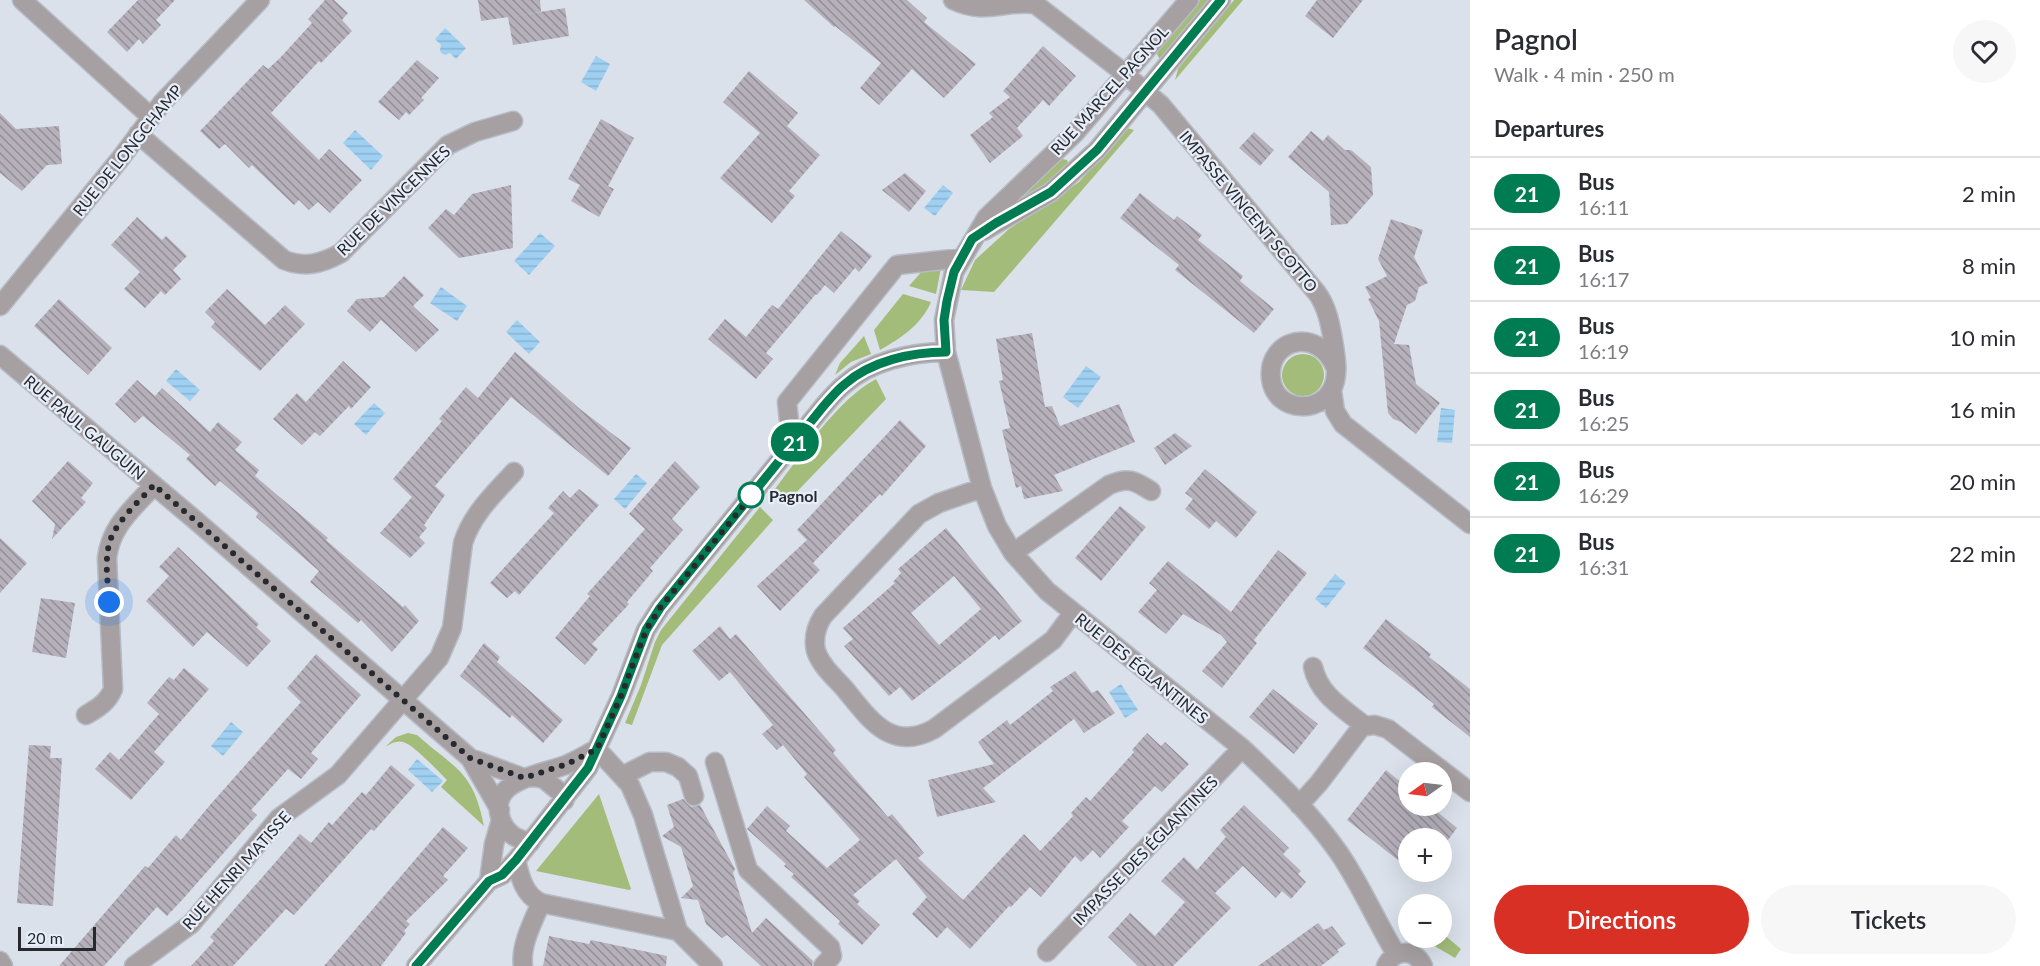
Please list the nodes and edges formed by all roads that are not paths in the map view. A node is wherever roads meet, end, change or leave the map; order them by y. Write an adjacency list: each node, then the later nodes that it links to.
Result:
1 (22, 0): 8 (street)
2 (260, 0): 8 (street, RUE DE LONGCHAMP)
3 (953, 0): 6 (street, IMPASSE VINCENT SCOTTO)
4 (1189, 0): 6 (street, RUE MARCEL PAGNOL)
5 (1221, 0): 7 (street)
6 (1125, 74): 7 (street, IMPASSE VINCENT SCOTTO); 11 (street, RUE MARCEL PAGNOL)
7 (1146, 92): 11 (street); 16 (street, IMPASSE VINCENT SCOTTO)
8 (151, 117): 10 (street, RUE DE LONGCHAMP)
9 (513, 121): 10 (street, RUE DE VINCENNES)
10 (138, 134): 13 (street, RUE DE LONGCHAMP)
11 (972, 239): 12 (street, RUE MARCEL PAGNOL)
12 (962, 258): 14 (street, RUE MARCEL PAGNOL); 18 (street)
13 (0, 306)
14 (946, 352): 18 (street); 21 (street, RUE DES ÉGLANTINES)
15 (0, 355): 20 (street, RUE PAUL GAUGUIN)
16 (1336, 369): 17 (street, IMPASSE VINCENT SCOTTO); 17 (street)
17 (1332, 391): 23 (street, IMPASSE VINCENT SCOTTO)
18 (797, 440): 31 (street)
19 (514, 472): 27 (street, RUE HENRI MATISSE)
20 (154, 485): 27 (street, RUE PAUL GAUGUIN); 28 (street)
21 (982, 489): 24 (street, RUE DES ÉGLANTINES); 25 (street)
22 (1150, 491): 24 (street)
23 (1470, 524)
24 (1014, 553): 25 (street, RUE DES ÉGLANTINES)
25 (1073, 613): 30 (street, RUE DES ÉGLANTINES)
26 (1313, 667): 29 (street)
27 (404, 700): 32 (street, RUE PAUL GAUGUIN); 50 (street, RUE HENRI MATISSE)
28 (86, 715)
29 (1365, 726): 36 (street); 39 (street)
30 (1242, 748): 39 (street, RUE DES ÉGLANTINES); 46 (street, IMPASSE DES ÉGLANTINES)
31 (597, 749): 34 (street); 35 (street); 38 (street)
32 (470, 758): 35 (street, RUE PAUL GAUGUIN); 40 (street, RUE PAUL GAUGUIN)
33 (715, 762): 54 (street)
34 (622, 776): 37 (street); 45 (street)
35 (524, 778): 38 (street); 40 (street)
36 (1470, 792)
37 (694, 796)
38 (564, 801): 41 (street)
39 (1299, 806): 47 (street, RUE DES ÉGLANTINES)
40 (500, 815): 41 (street); 43 (street)
41 (531, 842): 42 (street)
42 (516, 860): 43 (street); 44 (street)
43 (489, 881): 51 (street)
44 (541, 903): 45 (street); 52 (street)
45 (678, 930): 53 (street)
46 (1047, 952)
47 (1391, 960): 55 (street)
48 (0, 961): 49 (street)
49 (3, 966)
50 (134, 966)
51 (416, 966)
52 (523, 966)
53 (713, 966)
54 (823, 966)
55 (1424, 966)

